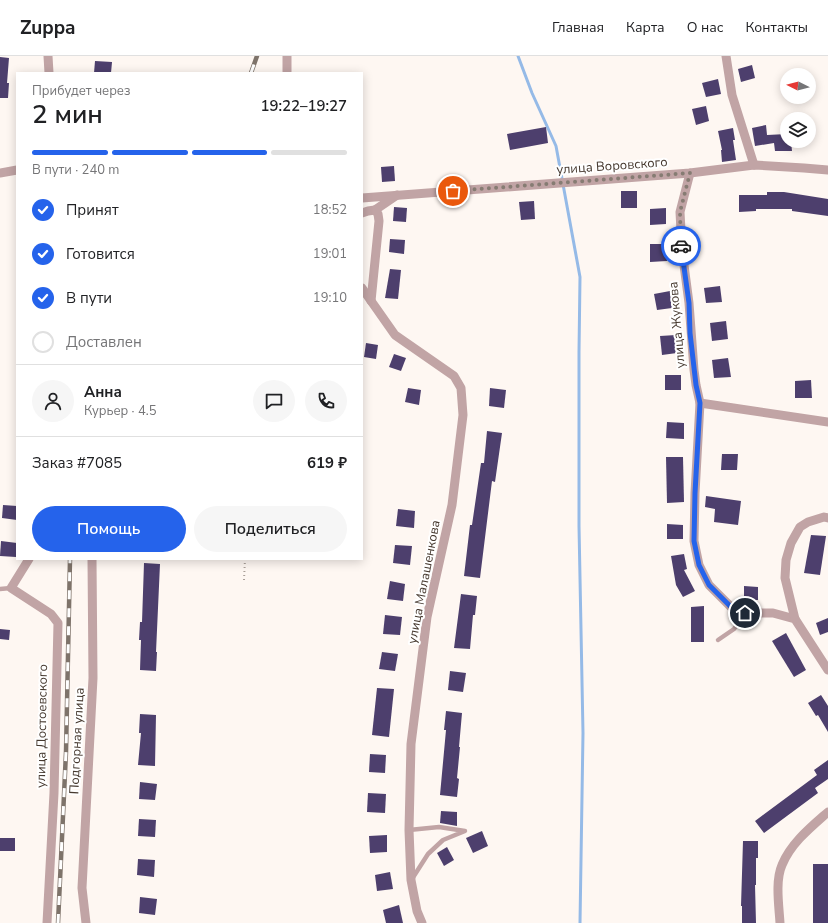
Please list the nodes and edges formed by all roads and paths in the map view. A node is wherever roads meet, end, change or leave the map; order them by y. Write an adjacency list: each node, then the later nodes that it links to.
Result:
1 (48, 56): 4 (street)
2 (287, 56): 5 (street)
3 (726, 56): 6 (street)
4 (48, 72)
5 (287, 72)
6 (754, 165): 8 (street, улица Воровского); 10 (street, улица Воровского)
7 (16, 170): 9 (street)
8 (828, 170)
9 (0, 173)
10 (690, 173): 11 (street, улица Воровского); 17 (street, улица Жукова)
11 (398, 194): 12 (street, улица Воровского); 13 (street)
12 (363, 198)
13 (375, 210): 14 (street); 16 (street)
14 (363, 213)
15 (363, 289): 16 (street, улица Малашенкова)
16 (371, 301): 31 (street, улица Малашенкова)
17 (700, 403): 18 (street); 26 (street, улица Жукова)
18 (828, 422)
19 (828, 518): 27 (street)
20 (28, 560): 24 (street)
21 (92, 560): 34 (street, Подгорная улица)
22 (245, 560): 23 (path)
23 (244, 580)
24 (11, 588): 25 (lane); 33 (street, улица Достоевского)
25 (0, 589)
26 (745, 613): 27 (street); 28 (lane)
27 (795, 619): 29 (street)
28 (718, 640)
29 (828, 670)
30 (828, 812): 36 (street)
31 (409, 830): 32 (street, улица Малашенкова); 32 (lane)
32 (411, 880): 35 (street, улица Малашенкова)
33 (48, 923)
34 (86, 923)
35 (422, 923)
36 (780, 923)

